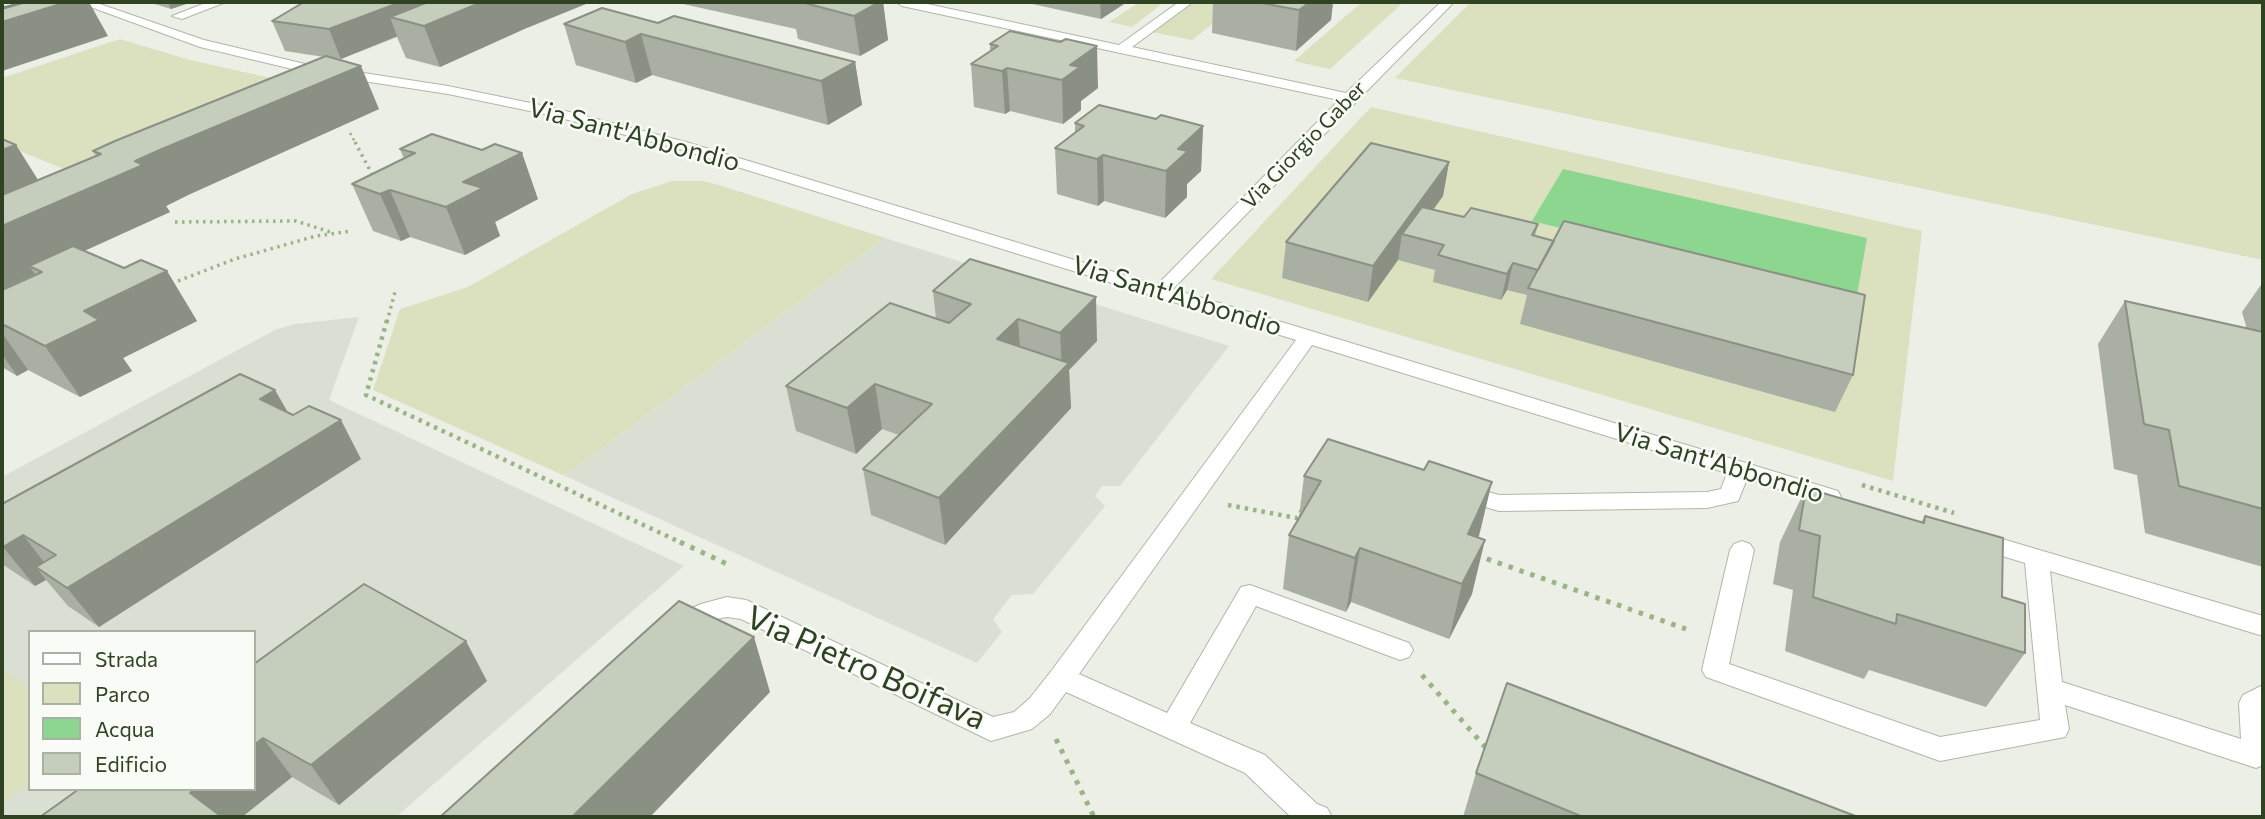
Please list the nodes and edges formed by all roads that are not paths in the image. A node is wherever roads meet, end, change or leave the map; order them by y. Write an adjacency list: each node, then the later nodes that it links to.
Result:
1 (83, 2): 9 (street, Via Sant'Abbondio)
2 (220, 2): 6 (street)
3 (902, 2): 7 (street)
4 (1187, 2): 7 (street)
5 (1448, 2): 8 (street, Via Giorgio Gaber)
6 (177, 16)
7 (1120, 50): 8 (street)
8 (1349, 98): 9 (street, Via Giorgio Gaber)
9 (1162, 290): 10 (street, Via Sant'Abbondio)
10 (1309, 336): 11 (street, Via Sant'Abbondio); 20 (street, Via Pietro Boifava)
11 (1739, 470): 12 (street); 13 (street, Via Sant'Abbondio)
12 (1438, 485)
13 (1852, 503)
14 (1958, 534): 16 (street)
15 (1742, 550): 21 (street)
16 (2037, 557): 17 (street); 21 (street)
17 (2263, 626)
18 (664, 645): 20 (street, Via Pietro Boifava)
19 (1400, 650): 23 (street)
20 (1061, 678): 23 (street)
21 (2049, 690): 22 (street)
22 (2263, 696)
23 (1173, 728): 24 (street)
24 (1317, 817)

